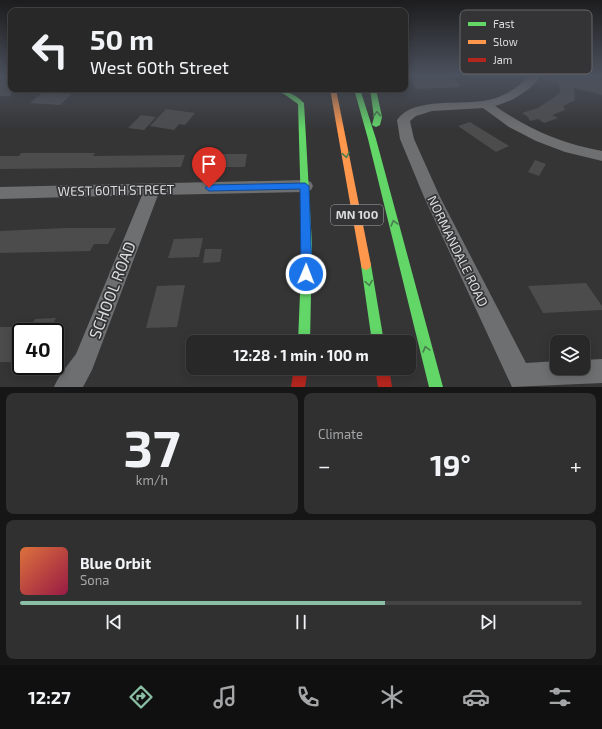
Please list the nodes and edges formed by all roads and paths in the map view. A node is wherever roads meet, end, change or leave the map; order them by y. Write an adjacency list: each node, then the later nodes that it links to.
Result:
1 (286, 93): 11 (main road)
2 (328, 93): 8 (main road)
3 (334, 93): 8 (main road, MN 100)
4 (357, 93): 9 (main road, MN 100)
5 (374, 93): 9 (main road, one-way to 5)
6 (518, 93): 7 (street)
7 (486, 105): 10 (street); 19 (street, NORMANDALE ROAD)
8 (342, 131): 15 (main road, MN 100, one-way to 15)
9 (372, 139): 23 (main road, MN 100, one-way to 9)
10 (602, 156)
11 (305, 186): 12 (street, WEST 60TH STREET); 14 (main road)
12 (152, 190): 13 (street, WEST 60TH STREET); 20 (street, SCHOOL ROAD)
13 (0, 193)
14 (305, 335)
15 (377, 335)
16 (602, 371): 19 (street)
17 (299, 375): 21 (main road)
18 (383, 375): 22 (main road)
19 (522, 381)
20 (66, 387)
21 (298, 387)
22 (385, 387)
23 (436, 387)

